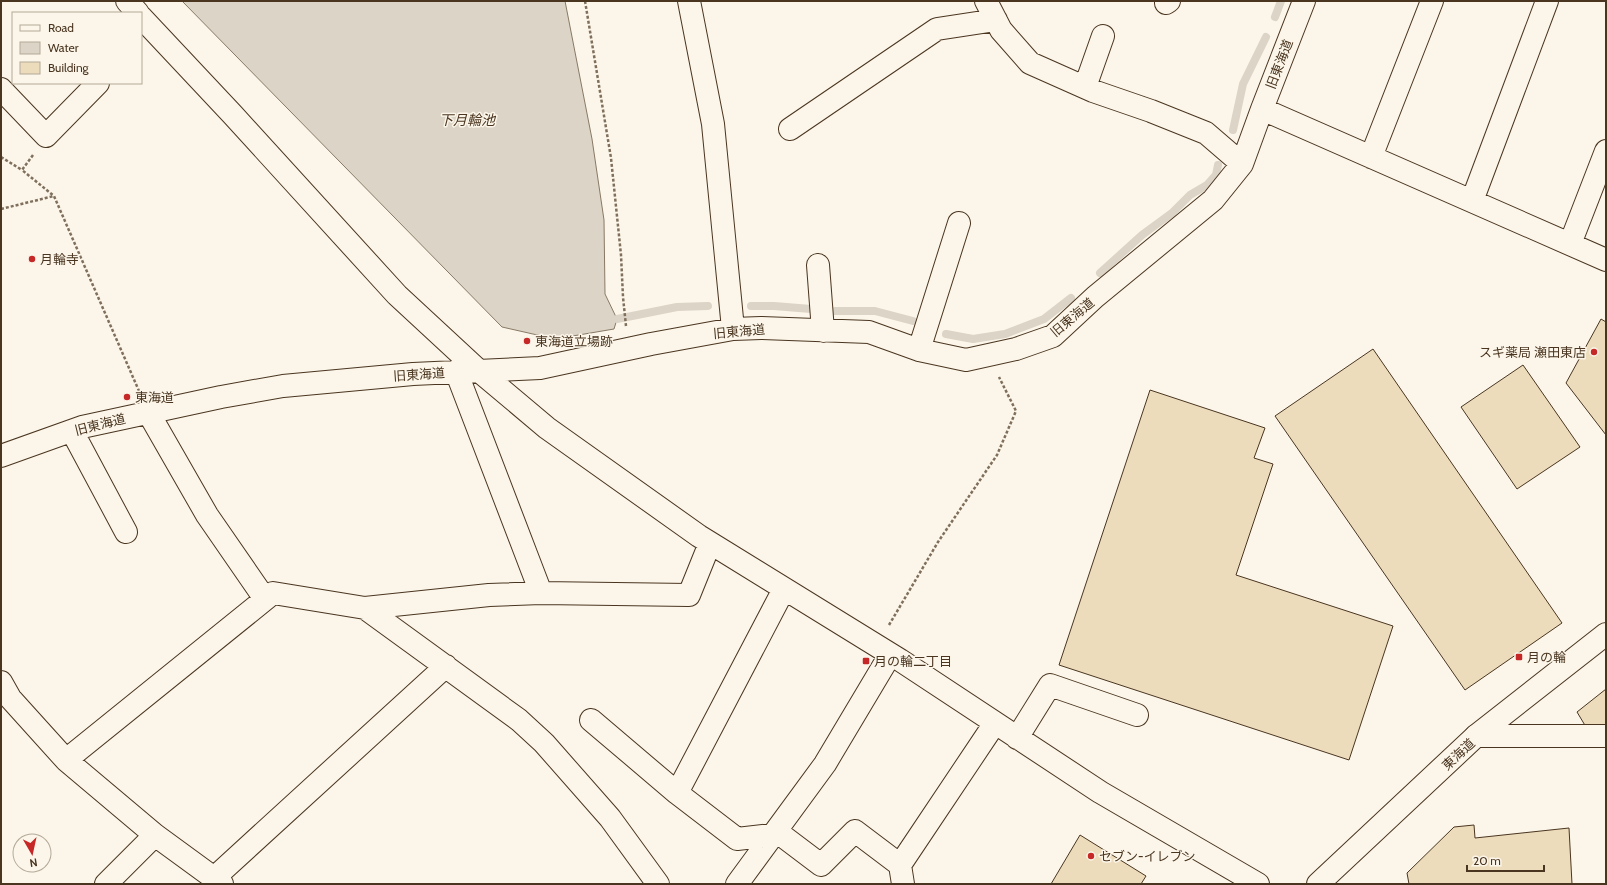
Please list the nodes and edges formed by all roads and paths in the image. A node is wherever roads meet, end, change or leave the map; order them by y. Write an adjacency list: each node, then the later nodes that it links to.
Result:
1 (127, 1): 8 (main road)
2 (585, 1): 30 (path)
3 (689, 1): 31 (main road)
4 (986, 1): 9 (main road)
5 (1304, 1): 15 (main road, 旧東海道)
6 (1432, 1): 20 (main road)
7 (1547, 1): 24 (main road)
8 (135, 12)
9 (996, 20): 13 (main road); 16 (main road)
10 (143, 24): 35 (main road)
11 (1103, 36): 13 (main road)
12 (97, 84): 17 (main road)
13 (1085, 87): 21 (main road)
14 (1, 89): 17 (main road)
15 (1262, 109): 20 (main road); 21 (main road, 旧東海道)
16 (790, 129)
17 (46, 136): 22 (path)
18 (1606, 151): 27 (main road)
19 (1, 157): 22 (path)
20 (1371, 157): 24 (main road)
21 (1242, 164): 34 (main road, 旧東海道)
22 (22, 170): 23 (path)
23 (54, 196): 25 (path); 37 (path)
24 (1472, 201): 27 (main road)
25 (1, 209)
26 (959, 222): 33 (main road)
27 (1570, 244): 28 (main road)
28 (1606, 260)
29 (818, 265): 32 (main road)
30 (627, 327)
31 (732, 329): 32 (main road, 旧東海道); 35 (main road, 旧東海道)
32 (823, 331): 33 (main road, 旧東海道)
33 (919, 350): 34 (main road, 旧東海道)
34 (988, 355): 47 (path)
35 (478, 370): 36 (main road, 旧東海道); 41 (main road)
36 (456, 371): 37 (main road, 旧東海道); 43 (main road)
37 (148, 412): 38 (main road, 旧東海道); 44 (main road)
38 (72, 431): 39 (main road, 旧東海道); 40 (main road)
39 (1, 456)
40 (126, 532)
41 (710, 543): 42 (main road); 43 (main road)
42 (784, 589): 47 (main road); 57 (main road)
43 (541, 593): 45 (main road)
44 (265, 599): 45 (main road); 56 (main road)
45 (365, 608): 48 (main road)
46 (1606, 634): 53 (main road, 東海道)
47 (883, 650): 52 (main road); 59 (main road)
48 (446, 666): 61 (main road); 63 (main road)
49 (1, 682): 56 (main road)
50 (1137, 714): 55 (main road)
51 (591, 720): 57 (main road)
52 (996, 723): 55 (main road); 60 (main road)
53 (1476, 736): 54 (main road); 66 (main road, 東海道)
54 (1606, 736)
55 (1017, 738): 65 (main road)
56 (66, 760): 58 (main road)
57 (677, 793): 59 (main road)
58 (155, 835): 61 (main road); 62 (main road)
59 (774, 835): 60 (main road); 64 (main road)
60 (902, 875)
61 (218, 881)
62 (106, 884)
63 (658, 884)
64 (737, 884)
65 (1258, 884)
66 (1318, 884)

